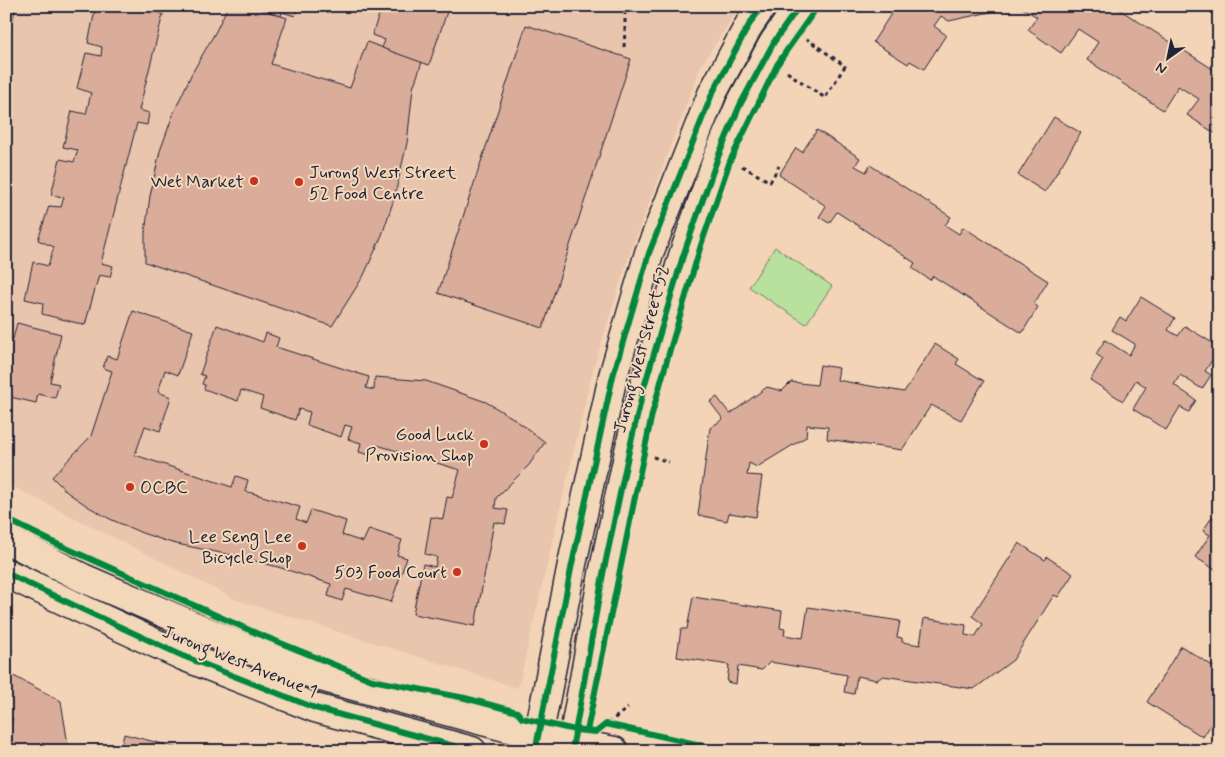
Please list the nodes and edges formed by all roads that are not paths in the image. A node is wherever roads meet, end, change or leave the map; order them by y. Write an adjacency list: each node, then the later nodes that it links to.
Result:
1 (762, 6): 7 (street, Jurong West Street 52)
2 (793, 15): 6 (street, Jurong West Street 52)
3 (6, 539): 7 (street, Jurong West Avenue 1)
4 (6, 573): 8 (street, Jurong West Avenue 1)
5 (615, 738): 6 (street, Jurong West Avenue 1)
6 (573, 741): 7 (street, Jurong West Avenue 1)
7 (536, 744)
8 (472, 751)

